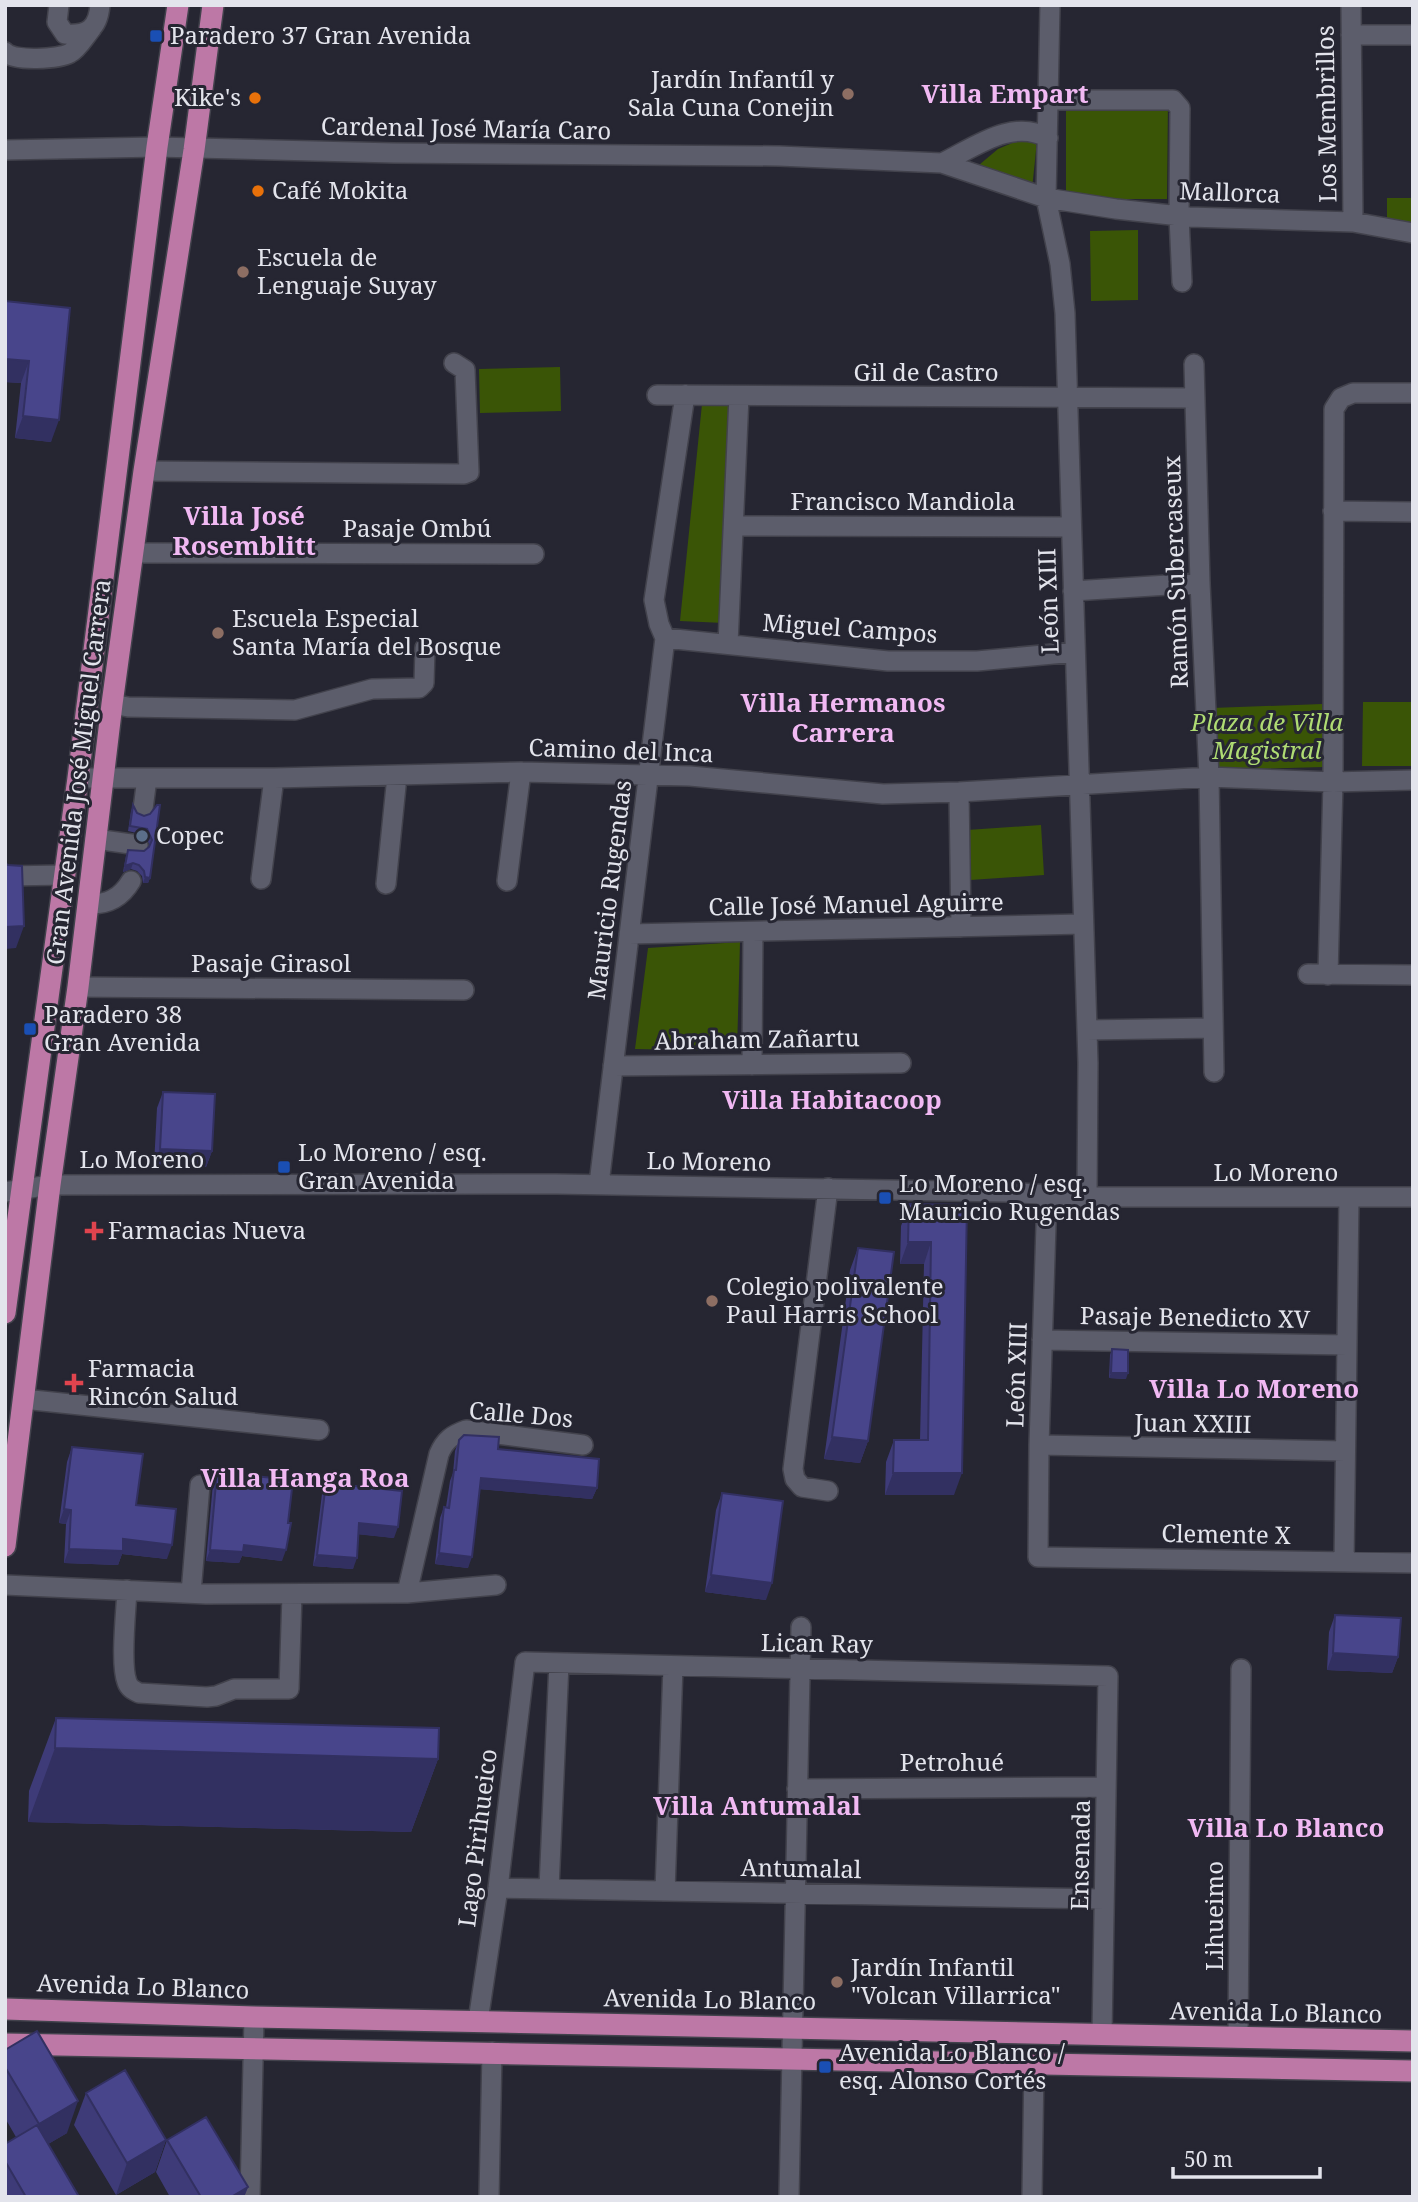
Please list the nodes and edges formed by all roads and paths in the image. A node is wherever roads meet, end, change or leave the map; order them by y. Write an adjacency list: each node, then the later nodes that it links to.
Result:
1 (59, 5): 7 (street)
2 (100, 5): 7 (street)
3 (178, 5): 13 (main road, Gran Avenida José Miguel Carrera)
4 (213, 5): 15 (main road, Gran Avenida José Miguel Carrera)
5 (1050, 5): 11 (street, León XIII)
6 (1350, 5): 8 (street, Los Membrillos)
7 (92, 28): 10 (street)
8 (1351, 35): 9 (street); 19 (street, Los Membrillos)
9 (1413, 35)
10 (5, 52)
11 (1046, 100): 12 (street, León XIII); 18 (street)
12 (1048, 138): 16 (street, Cardenal José María Caro); 17 (street, León XIII)
13 (157, 147): 14 (street, Cardenal José María Caro); 15 (street, Cardenal José María Caro); 48 (main road, Gran Avenida José Miguel Carrera)
14 (5, 150)
15 (194, 150): 16 (street, Cardenal José María Caro); 30 (main road, Gran Avenida José Miguel Carrera)
16 (942, 163): 17 (street, Cardenal José María Caro)
17 (1046, 198): 18 (street, Mallorca); 28 (street, León XIII)
18 (1180, 217): 19 (street, Mallorca); 21 (street)
19 (1353, 222): 20 (street, Mallorca)
20 (1413, 233)
21 (1182, 282)
22 (454, 363): 30 (street)
23 (1194, 364): 29 (street, Ramón Subercaseux)
24 (1413, 393): 31 (street)
25 (657, 395): 26 (street, Gil de Castro)
26 (685, 395): 27 (street, Gil de Castro); 39 (street, Mauricio Rugendas)
27 (739, 396): 28 (street, Gil de Castro); 33 (street)
28 (1067, 398): 29 (street, Gil de Castro); 34 (street, León XIII)
29 (1195, 398): 37 (street, Ramón Subercaseux)
30 (144, 471): 35 (main road, Gran Avenida José Miguel Carrera)
31 (1333, 511): 32 (street); 53 (street)
32 (1413, 512)
33 (734, 526): 34 (street, Francisco Mandiola); 40 (street)
34 (1071, 527): 38 (street, León XIII)
35 (133, 553): 36 (street, Pasaje Ombú); 43 (main road, Gran Avenida José Miguel Carrera)
36 (534, 554)
37 (1200, 583): 38 (street); 47 (street, Ramón Subercaseux)
38 (1073, 591): 42 (street, León XIII)
39 (664, 638): 40 (street, Miguel Campos); 45 (street, Mauricio Rugendas)
40 (728, 644): 42 (street, Miguel Campos)
41 (425, 649): 43 (street)
42 (1075, 652): 54 (street, León XIII)
43 (112, 704): 49 (main road, Gran Avenida José Miguel Carrera)
44 (521, 772): 45 (street, Camino del Inca); 46 (street, Camino del Inca); 63 (street)
45 (650, 775): 55 (street, Camino del Inca); 69 (street, Mauricio Rugendas)
46 (397, 776): 51 (street, Camino del Inca); 64 (street)
47 (1209, 777): 53 (street, Camino del Inca); 54 (street, Camino del Inca); 75 (street, Ramón Subercaseux)
48 (78, 778): 49 (street, Camino del Inca); 59 (main road, Gran Avenida José Miguel Carrera)
49 (103, 778): 50 (street, Camino del Inca); 57 (main road, Gran Avenida José Miguel Carrera)
50 (147, 778): 51 (street, Camino del Inca); 56 (street)
51 (274, 778): 61 (street)
52 (1413, 780): 53 (street, Camino del Inca)
53 (1332, 782): 71 (street)
54 (1079, 785): 55 (street, Camino del Inca); 66 (street, León XIII)
55 (959, 792): 67 (street)
56 (143, 809)
57 (95, 839): 58 (street); 65 (main road, Gran Avenida José Miguel Carrera)
58 (137, 844)
59 (65, 875): 60 (street); 84 (main road, Gran Avenida José Miguel Carrera)
60 (5, 876)
61 (261, 879)
62 (131, 881): 65 (street)
63 (508, 881)
64 (386, 884)
65 (88, 904): 73 (main road, Gran Avenida José Miguel Carrera)
66 (1083, 924): 67 (street, Calle José Manuel Aguirre); 76 (street, León XIII)
67 (961, 926): 68 (street, Calle José Manuel Aguirre)
68 (753, 932): 69 (street, Calle José Manuel Aguirre); 78 (street)
69 (629, 934): 79 (street, Mauricio Rugendas)
70 (1308, 975): 71 (street)
71 (1328, 975): 72 (street)
72 (1413, 975)
73 (78, 987): 74 (street, Pasaje Girasol); 82 (main road, Gran Avenida José Miguel Carrera)
74 (464, 990)
75 (1213, 1028): 76 (street); 80 (street, Ramón Subercaseux)
76 (1087, 1030): 86 (street, León XIII)
77 (901, 1063): 78 (street, Abraham Zañartu)
78 (752, 1065): 79 (street, Abraham Zañartu)
79 (613, 1066): 81 (street, Mauricio Rugendas)
80 (1214, 1072)
81 (599, 1184): 82 (street, Lo Moreno); 83 (street, Lo Moreno)
82 (50, 1185): 84 (street, Lo Moreno); 92 (main road, Gran Avenida José Miguel Carrera)
83 (828, 1188): 85 (street, Lo Moreno); 98 (street)
84 (13, 1191): 89 (main road, Gran Avenida José Miguel Carrera)
85 (1047, 1194): 86 (street, Lo Moreno); 90 (street, León XIII)
86 (1087, 1197): 87 (street, Lo Moreno)
87 (1349, 1197): 88 (street, Lo Moreno); 91 (street)
88 (1413, 1197)
89 (5, 1314)
90 (1042, 1340): 91 (street, Pasaje Benedicto XV); 95 (street, León XIII)
91 (1347, 1345): 96 (street)
92 (23, 1399): 93 (street); 99 (main road, Gran Avenida José Miguel Carrera)
93 (319, 1430)
94 (583, 1445): 106 (street, Calle Dos)
95 (1039, 1445): 96 (street, Juan XXIII); 100 (street, León XIII)
96 (1345, 1451): 101 (street)
97 (200, 1485): 107 (street)
98 (828, 1492)
99 (5, 1546)
100 (1038, 1557): 101 (street, Clemente X)
101 (1344, 1562): 102 (street, Clemente X)
102 (1413, 1563)
103 (5, 1585): 105 (street)
104 (496, 1585): 106 (street)
105 (127, 1590): 107 (street); 108 (street)
106 (407, 1592): 108 (street)
107 (191, 1594): 108 (street)
108 (292, 1594)
109 (801, 1627): 114 (street)
110 (525, 1662): 111 (street, Lican Ray); 118 (street, Lago Pirihueico)
111 (559, 1663): 112 (street, Lican Ray); 119 (street)
112 (673, 1666): 114 (street, Lican Ray); 120 (street)
113 (1241, 1668): 128 (street, Lihueimo)
114 (800, 1669): 115 (street, Lican Ray); 117 (street)
115 (1108, 1676): 116 (street, Ensenada)
116 (1106, 1787): 117 (street, Petrohué); 122 (street, Ensenada)
117 (797, 1789): 121 (street)
118 (498, 1888): 119 (street, Antumalal); 125 (street, Lago Pirihueico)
119 (549, 1888): 120 (street, Antumalal)
120 (665, 1891): 121 (street, Antumalal)
121 (795, 1893): 122 (street, Antumalal); 126 (street)
122 (1104, 1899): 127 (street, Ensenada)
123 (5, 2009): 124 (main road, Avenida Lo Blanco)
124 (254, 2017): 125 (main road, Avenida Lo Blanco); 131 (street)
125 (478, 2021): 126 (main road, Avenida Lo Blanco)
126 (792, 2028): 127 (main road, Avenida Lo Blanco); 133 (street)
127 (1102, 2035): 128 (main road, Avenida Lo Blanco)
128 (1238, 2038): 129 (main road, Avenida Lo Blanco)
129 (1413, 2041)
130 (5, 2044): 131 (main road)
131 (254, 2047): 132 (main road); 136 (street)
132 (492, 2052): 133 (main road); 137 (street)
133 (792, 2058): 134 (main road); 138 (street)
134 (1034, 2063): 135 (main road); 139 (street)
135 (1413, 2071)
136 (250, 2197)
137 (489, 2197)
138 (789, 2197)
139 (1032, 2197)

